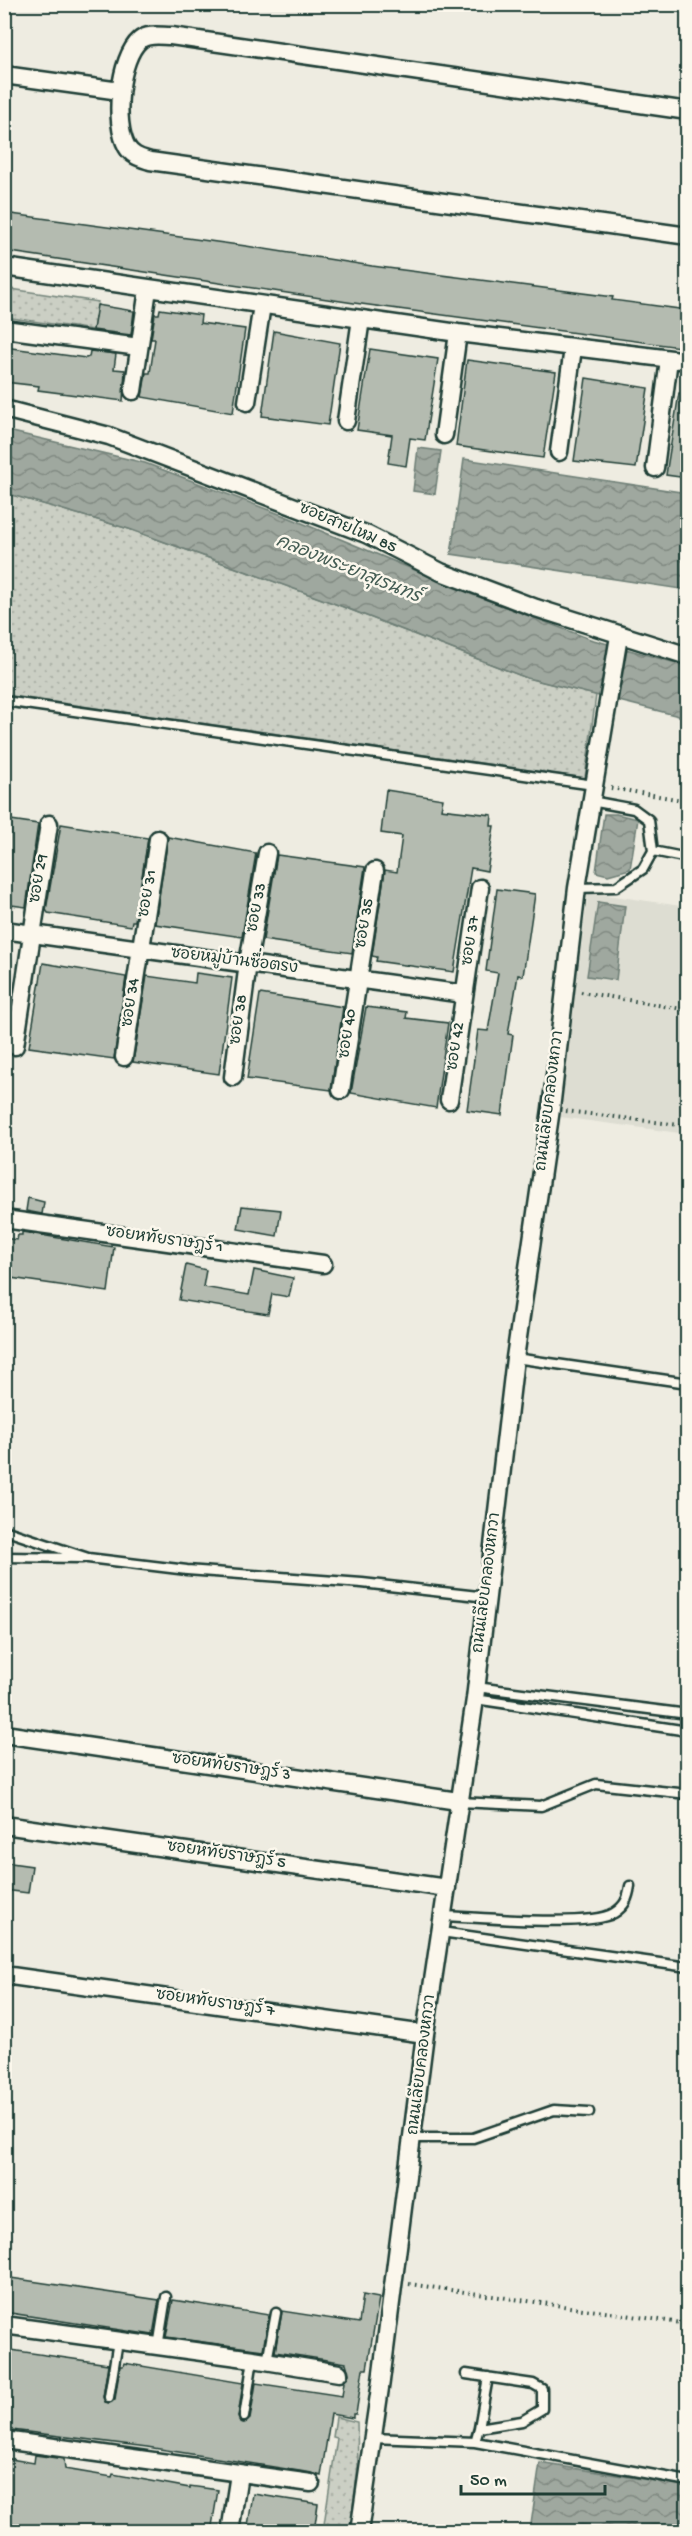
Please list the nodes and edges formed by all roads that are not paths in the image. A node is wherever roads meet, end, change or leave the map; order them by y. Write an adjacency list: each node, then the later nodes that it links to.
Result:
1 (4, 75): 2 (street)
2 (120, 91): 3 (street); 4 (street)
3 (687, 111)
4 (687, 236)
5 (4, 267): 6 (street)
6 (148, 289): 7 (street); 11 (street)
7 (262, 305): 8 (street); 16 (street)
8 (361, 319): 10 (street); 18 (street)
9 (4, 329): 11 (street)
10 (458, 333): 12 (street); 19 (street)
11 (139, 347): 15 (street)
12 (573, 348): 13 (street); 20 (street)
13 (669, 359): 14 (street); 21 (street)
14 (687, 361)
15 (133, 391)
16 (247, 402)
17 (4, 409): 22 (street, ซอยสายไหม 85)
18 (346, 421)
19 (444, 435)
20 (559, 452)
21 (655, 468)
22 (618, 641): 23 (street, ซอยสายไหม 85); 25 (street, ถนนเลียบคลองหกวา)
23 (687, 656)
24 (4, 701): 25 (lane)
25 (592, 793): 28 (lane); 33 (street, ถนนเลียบคลองหกวา)
26 (49, 824): 35 (street, ซอย 29)
27 (158, 839): 36 (street, ซอย 31)
28 (653, 851): 30 (lane); 33 (lane)
29 (267, 853): 37 (street, ซอย 33)
30 (687, 858)
31 (375, 871): 38 (street, ซอย 35)
32 (480, 888): 39 (street, ซอย 37)
33 (577, 888): 47 (street, ถนนเลียบคลองหกวา)
34 (4, 930): 35 (street, ซอยหมู่บ้านซื่อตรง)
35 (32, 935): 36 (street, ซอยหมู่บ้านซื่อตรง); 40 (street, ซอย 29)
36 (140, 950): 37 (street, ซอยหมู่บ้านซื่อตรง); 41 (street, ซอย 34)
37 (248, 963): 38 (street, ซอยหมู่บ้านซื่อตรง); 42 (street, ซอย 38)
38 (357, 978): 39 (street, ซอยหมู่บ้านซื่อตรง); 43 (street, ซอย 40)
39 (464, 994): 44 (street, ซอย 42)
40 (15, 1046)
41 (124, 1057)
42 (233, 1077)
43 (341, 1090)
44 (449, 1100)
45 (4, 1219): 46 (street, ซอยหทัยราษฎร์ 1)
46 (323, 1264)
47 (515, 1358): 48 (lane); 52 (street, ถนนเลียบคลองหกวา)
48 (687, 1383)
49 (4, 1530): 51 (lane)
50 (4, 1557): 51 (lane)
51 (88, 1558): 52 (lane)
52 (487, 1597): 53 (street, ถนนเลียบคลองหกวา)
53 (475, 1693): 54 (lane); 55 (lane); 58 (street, ถนนเลียบคลองหกวา)
54 (687, 1714)
55 (687, 1731)
56 (4, 1734): 58 (street, ซอยหทัยราษฎร์ 3)
57 (687, 1794): 58 (lane)
58 (458, 1802): 61 (street, ถนนเลียบคลองหกวา)
59 (4, 1825): 61 (street, ซอยหทัยราษฎร์ 5)
60 (630, 1886): 62 (lane)
61 (447, 1888): 62 (street, ถนนเลียบคลองหกวา)
62 (442, 1924): 63 (lane); 65 (street, ถนนเลียบคลองหกวา)
63 (687, 1967)
64 (4, 1975): 65 (street, ซอยหทัยราษฎร์ 7)
65 (425, 2034): 67 (street, ถนนเลียบคลองหกวา)
66 (589, 2112): 67 (lane)
67 (413, 2138): 80 (street, ถนนเลียบคลองหกวา)
68 (166, 2297): 72 (lane)
69 (276, 2313): 73 (lane)
70 (4, 2325): 71 (street)
71 (118, 2341): 72 (street); 77 (lane)
72 (158, 2347): 73 (street)
73 (260, 2360): 74 (street); 78 (lane)
74 (339, 2373)
75 (466, 2374): 76 (lane)
76 (488, 2378): 79 (lane); 79 (lane)
77 (109, 2397)
78 (244, 2416)
79 (479, 2428): 82 (lane)
80 (372, 2438): 82 (lane); 87 (street, ถนนเลียบคลองหกวา)
81 (4, 2439): 83 (street)
82 (475, 2442): 84 (lane)
83 (239, 2474): 85 (street); 86 (street)
84 (687, 2481)
85 (311, 2483)
86 (230, 2532)
87 (359, 2532)

